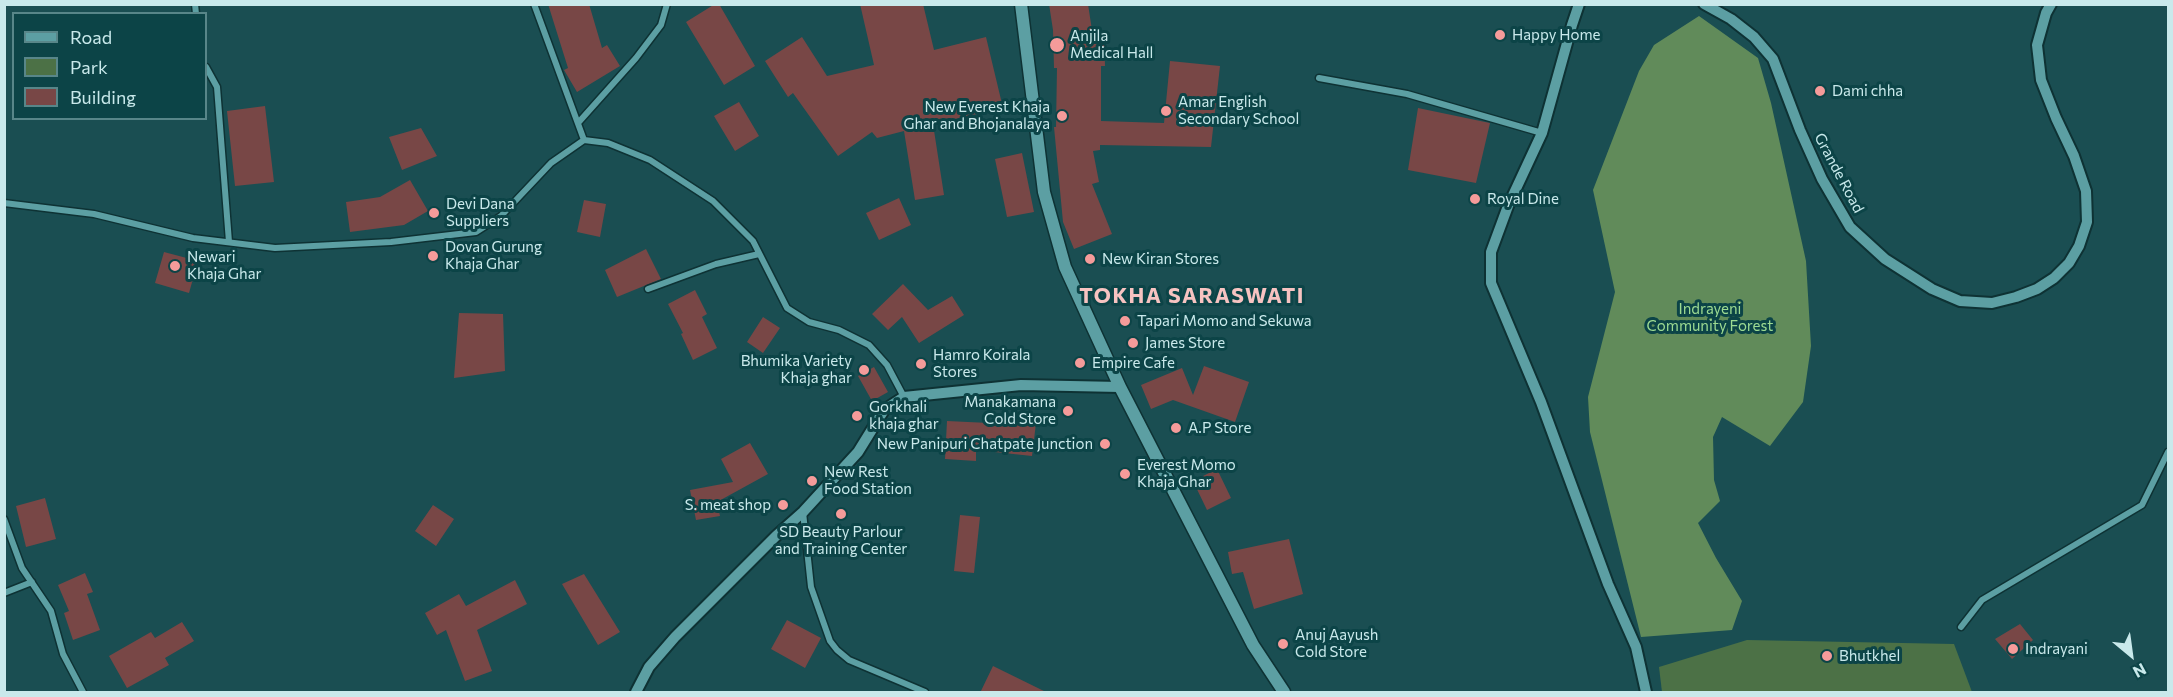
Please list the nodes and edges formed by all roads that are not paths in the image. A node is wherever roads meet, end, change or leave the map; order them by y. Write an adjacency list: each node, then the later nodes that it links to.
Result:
1 (534, 4): 9 (street)
2 (667, 4): 9 (street)
3 (1022, 4): 16 (main road)
4 (1580, 4): 10 (street)
5 (1704, 4): 6 (street, Grande Road)
6 (2051, 4)
7 (207, 69): 13 (street)
8 (1319, 78): 10 (street)
9 (578, 123): 11 (street)
10 (1542, 132): 28 (street)
11 (584, 140): 13 (street); 14 (street)
12 (4, 203): 13 (street)
13 (230, 242)
14 (759, 254): 15 (street); 17 (street)
15 (648, 289)
16 (1120, 387): 17 (street); 27 (main road)
17 (904, 397): 19 (street)
18 (2169, 452): 23 (street)
19 (803, 512): 25 (street); 26 (street)
20 (4, 519): 21 (street)
21 (32, 582): 22 (street); 24 (street)
22 (4, 592)
23 (1961, 627)
24 (83, 693)
25 (636, 693)
26 (925, 693)
27 (1284, 693)
28 (1646, 693)

